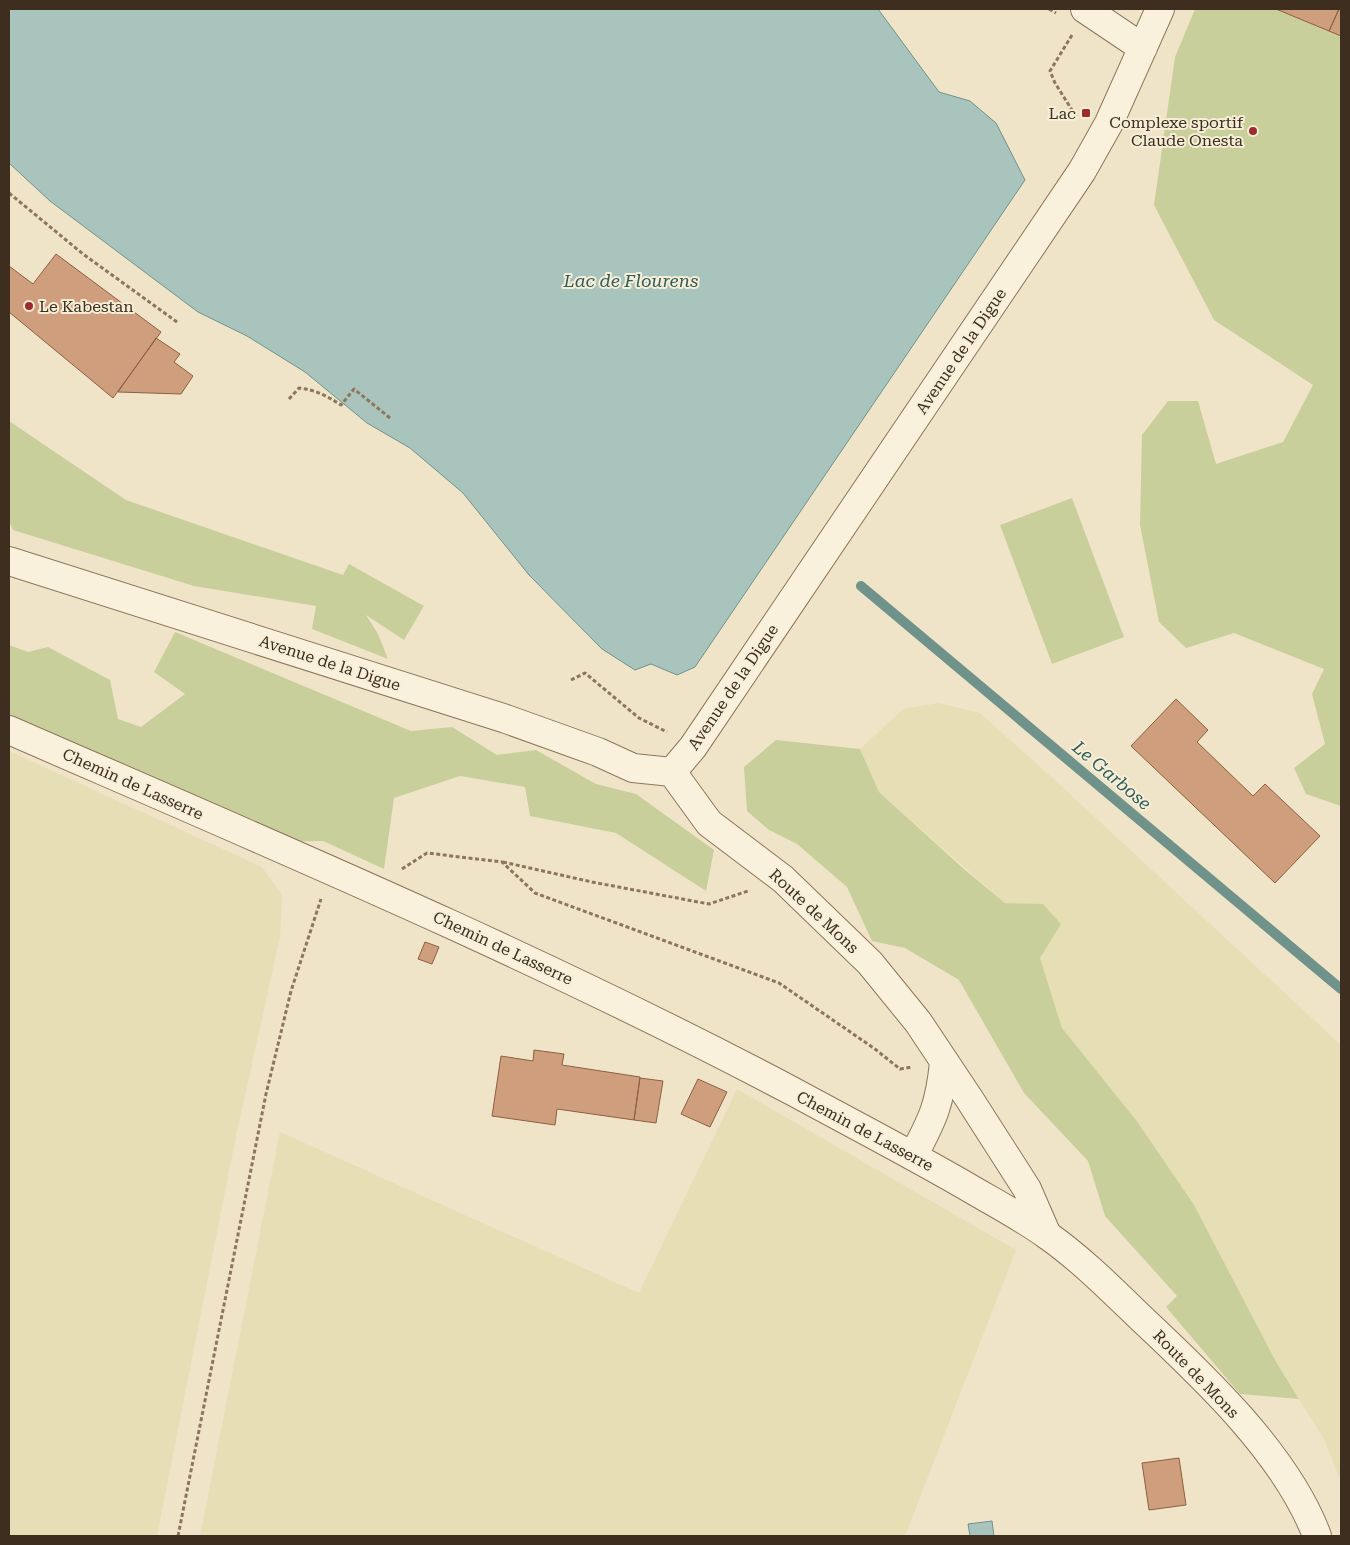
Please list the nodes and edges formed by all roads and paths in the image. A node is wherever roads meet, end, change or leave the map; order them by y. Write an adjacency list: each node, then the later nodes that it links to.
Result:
1 (1160, 9): 3 (street, Avenue de la Digue)
2 (1081, 18): 3 (street); 4 (path)
3 (1143, 48): 12 (street, Avenue de la Digue)
4 (1072, 110)
5 (9, 194): 6 (path)
6 (176, 322)
7 (289, 400): 8 (path)
8 (390, 418)
9 (9, 561): 13 (street, Avenue de la Digue)
10 (571, 680): 12 (path)
11 (9, 730): 15 (street, Chemin de Lasserre)
12 (693, 747): 13 (street, Avenue de la Digue)
13 (672, 772): 16 (street, Route de Mons)
14 (502, 862): 16 (path); 17 (path); 18 (path)
15 (330, 870): 17 (street, Chemin de Lasserre); 22 (path)
16 (783, 879): 18 (street, Route de Mons)
17 (371, 889): 19 (street, Chemin de Lasserre)
18 (944, 1062): 19 (street); 21 (street, Route de Mons)
19 (913, 1156): 20 (street, Chemin de Lasserre)
20 (983, 1196): 21 (street, Route de Mons)
21 (1047, 1235): 23 (street, Route de Mons)
22 (178, 1536)
23 (1317, 1536)

